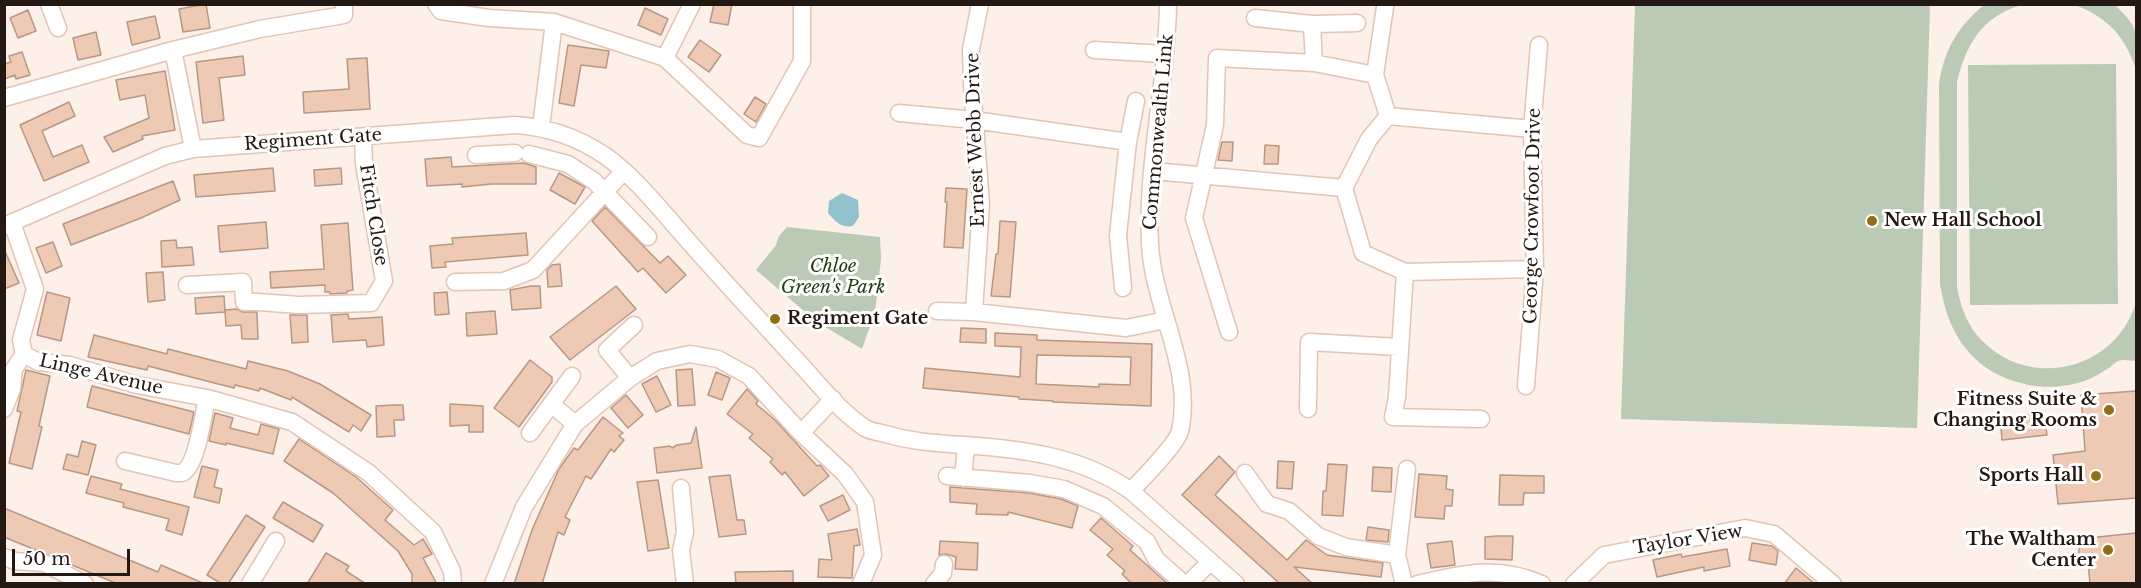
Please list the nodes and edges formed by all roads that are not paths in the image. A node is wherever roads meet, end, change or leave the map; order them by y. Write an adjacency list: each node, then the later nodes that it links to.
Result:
1 (50, 4): 13 (street)
2 (344, 4): 16 (street)
3 (436, 4): 10 (street)
4 (692, 4): 18 (street)
5 (980, 4): 25 (street, Ernest Webb Drive)
6 (1168, 4): 17 (street, Commonwealth Link)
7 (801, 5): 18 (street)
8 (1385, 7): 20 (street)
9 (1255, 18): 12 (street)
10 (554, 22): 18 (street); 27 (street)
11 (1357, 23): 12 (street)
12 (1312, 24): 19 (street)
13 (58, 28)
14 (1539, 45): 28 (street, George Crowfoot Drive)
15 (1094, 50): 17 (street)
16 (172, 51): 21 (street); 31 (street)
17 (1165, 54): 34 (street, Commonwealth Link)
18 (665, 58)
19 (1314, 63): 20 (street); 36 (street)
20 (1375, 75): 24 (street)
21 (4, 98)
22 (1136, 101): 30 (street)
23 (899, 113): 25 (street)
24 (1389, 116): 28 (street); 37 (street)
25 (974, 120): 30 (street); 47 (street, Ernest Webb Drive)
26 (493, 126): 27 (street, Regiment Gate); 29 (street, Regiment Gate); 32 (street)
27 (541, 127): 35 (street, Regiment Gate)
28 (1532, 129): 41 (street, George Crowfoot Drive)
29 (363, 137): 31 (street, Regiment Gate); 44 (street, Fitch Close)
30 (1128, 142): 45 (street)
31 (193, 149): 39 (street, Regiment Gate)
32 (496, 154): 33 (street); 38 (street)
33 (476, 155)
34 (1153, 171): 36 (street); 48 (street, Commonwealth Link)
35 (623, 172): 38 (street); 57 (street, Regiment Gate)
36 (1205, 176): 37 (street); 50 (street)
37 (1344, 188): 42 (street)
38 (605, 191): 40 (street); 43 (street)
39 (8, 224): 52 (street, Linge Avenue)
40 (648, 237)
41 (1534, 269): 42 (street); 55 (street, George Crowfoot Drive)
42 (1405, 272): 51 (street)
43 (455, 282)
44 (187, 285)
45 (1123, 288)
46 (937, 311): 47 (street)
47 (974, 312): 48 (street)
48 (1166, 320): 70 (street, Commonwealth Link)
49 (634, 325): 54 (street)
50 (1229, 333)
51 (1399, 346): 60 (street); 61 (street)
52 (24, 354): 56 (street, Linge Avenue); 59 (street)
53 (572, 376): 58 (street)
54 (630, 378): 62 (street); 64 (street)
55 (1526, 386)
56 (207, 398): 66 (street); 78 (street, Linge Avenue)
57 (833, 399): 64 (street); 65 (street, Regiment Gate)
58 (551, 404): 62 (street); 63 (street)
59 (4, 409)
60 (1308, 409)
61 (1481, 419)
62 (575, 424): 79 (street)
63 (530, 433)
64 (801, 433): 81 (street)
65 (966, 446): 70 (street, Regiment Gate); 83 (street)
66 (125, 461)
67 (1407, 469): 72 (street)
68 (1245, 473): 72 (street)
69 (681, 488): 80 (street)
70 (1131, 491): 74 (street, Regiment Gate)
71 (276, 541): 77 (street)
72 (1396, 555): 86 (street)
73 (4, 557): 76 (street)
74 (1210, 562): 84 (street); 85 (street, Regiment Gate)
75 (944, 564): 82 (street)
76 (85, 584)
77 (250, 584)
78 (453, 584)
79 (493, 584)
80 (685, 584)
81 (861, 584)
82 (934, 584)
83 (1184, 584)
84 (1188, 584)
85 (1236, 584)
86 (1404, 584)
87 (1417, 584): 88 (street)
88 (1542, 584)
89 (1574, 584): 90 (street, Taylor View)
90 (1833, 584)

